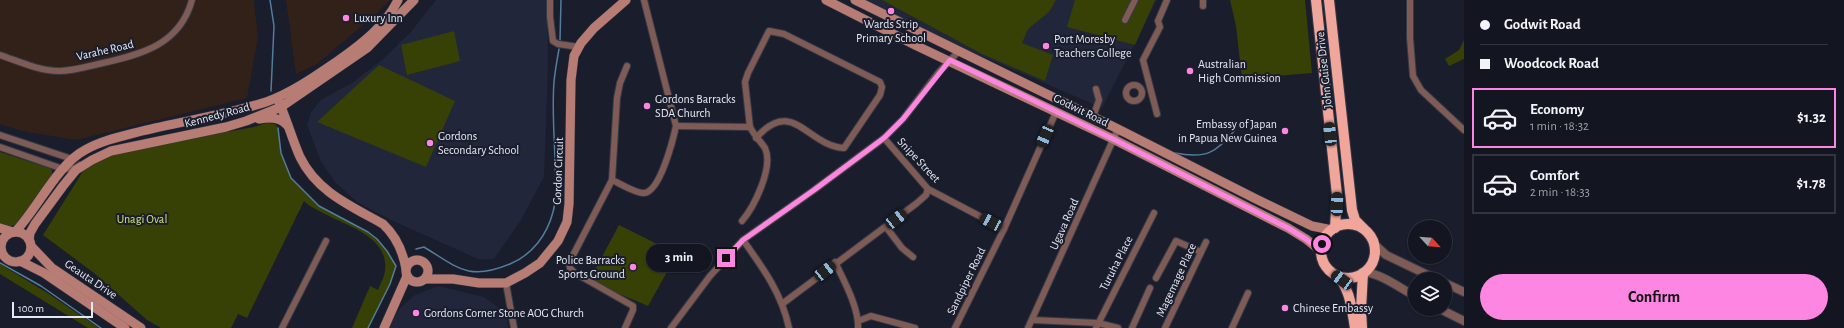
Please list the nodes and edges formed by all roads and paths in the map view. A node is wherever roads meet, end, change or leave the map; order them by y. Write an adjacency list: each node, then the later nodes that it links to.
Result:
1 (192, 0): 17 (street, Varahe Road)
2 (398, 0): 26 (main road, Kennedy Road)
3 (550, 0): 15 (street)
4 (626, 0): 15 (main road, Gordon Circuit)
5 (644, 0): 32 (street)
6 (826, 0): 18 (main road, Godwit Road)
7 (855, 0): 16 (main road, Godwit Road)
8 (1135, 0): 14 (street)
9 (1167, 0): 23 (street)
10 (1316, 0): 52 (highway, John Guise Drive)
11 (1329, 0): 53 (highway, John Guise Drive)
12 (1410, 0): 36 (street)
13 (409, 2): 24 (main road, Kennedy Road)
14 (1126, 20)
15 (579, 47): 77 (main road, Gordon Circuit)
16 (959, 51): 18 (street); 30 (main road, Godwit Road)
17 (0, 55)
18 (950, 60): 28 (main road, Godwit Road); 39 (street)
19 (627, 66): 45 (street)
20 (1135, 78): 21 (street)
21 (1135, 85): 25 (street); 25 (street)
22 (1096, 89): 30 (street)
23 (1150, 89): 25 (street); 29 (street)
24 (303, 91): 27 (main road, Kennedy Road); 33 (main road)
25 (1142, 93)
26 (277, 97): 27 (main road); 42 (main road, Kennedy Road)
27 (281, 107): 31 (main road, Kennedy Road); 33 (main road)
28 (1056, 112): 40 (main road, Godwit Road); 51 (street, Sandpiper Road)
29 (1157, 114)
30 (1093, 117): 35 (main road, Godwit Road)
31 (246, 121): 33 (main road); 43 (main road, Kennedy Road)
32 (676, 126): 34 (street); 45 (street)
33 (289, 127): 59 (main road)
34 (750, 127): 38 (street); 38 (street)
35 (1118, 128): 40 (street, Ugava Road); 52 (main road, Godwit Road)
36 (1464, 130)
37 (0, 135): 42 (street)
38 (756, 138): 48 (street)
39 (884, 138): 46 (street, Snipe Street); 55 (street)
40 (1113, 139): 62 (main road, Godwit Road); 86 (street, Ugava Road)
41 (0, 147): 44 (street)
42 (72, 159): 44 (main road, Kennedy Road)
43 (92, 160): 44 (street); 58 (main road, Kennedy Road)
44 (63, 169): 54 (main road, Kennedy Road)
45 (612, 180): 95 (street)
46 (928, 189): 49 (street); 51 (street, Snipe Street)
47 (1154, 213): 89 (street, Turuha Place)
48 (742, 221)
49 (886, 227): 64 (street); 67 (street)
50 (0, 228): 54 (main road, Geauta Drive)
51 (1004, 229): 100 (street, Sandpiper Road)
52 (1334, 229): 53 (highway); 62 (highway)
53 (1364, 230): 60 (highway)
54 (14, 232): 58 (main road, Geauta Drive); 61 (main road, Geauta Drive)
55 (743, 240): 84 (street); 96 (street)
56 (326, 241): 92 (street)
57 (1206, 242): 63 (street, Magemage Place)
58 (30, 243): 66 (main road); 91 (main road, Geauta Drive)
59 (398, 244): 65 (main road); 72 (main road)
60 (1374, 244): 70 (highway); 71 (street)
61 (1, 249): 66 (main road, Geauta Drive)
62 (1321, 251): 69 (highway)
63 (1200, 252): 73 (street); 104 (street, Magemage Place)
64 (913, 257)
65 (418, 260): 68 (main road); 72 (main road)
66 (20, 261): 90 (main road, Geauta Drive)
67 (835, 262): 84 (street); 87 (street)
68 (428, 268): 74 (main road); 75 (main road)
69 (1330, 271): 70 (highway); 106 (highway)
70 (1364, 272): 80 (street); 107 (highway)
71 (1421, 272)
72 (406, 273): 76 (main road); 83 (main road)
73 (1156, 278)
74 (426, 279): 75 (main road); 76 (main road)
75 (453, 279): 77 (main road)
76 (416, 283): 83 (main road)
77 (506, 283): 94 (street)
78 (1452, 286): 81 (street)
79 (1150, 288): 103 (street)
80 (1408, 292)
81 (1464, 292)
82 (1248, 293): 105 (street)
83 (400, 294): 93 (main road)
84 (782, 304): 97 (street)
85 (1452, 315): 88 (street)
86 (1033, 320): 89 (street); 101 (street, Ugava Road)
87 (858, 321): 98 (street); 99 (street)
88 (1464, 321)
89 (1097, 325): 102 (street)
90 (125, 328)
91 (141, 328)
92 (282, 328)
93 (384, 328)
94 (514, 328)
95 (625, 328)
96 (671, 328)
97 (789, 328)
98 (858, 328)
99 (915, 328)
100 (954, 328)
101 (1028, 328)
102 (1118, 328)
103 (1132, 328)
104 (1165, 328)
105 (1232, 328)
106 (1355, 328)
107 (1362, 328)

